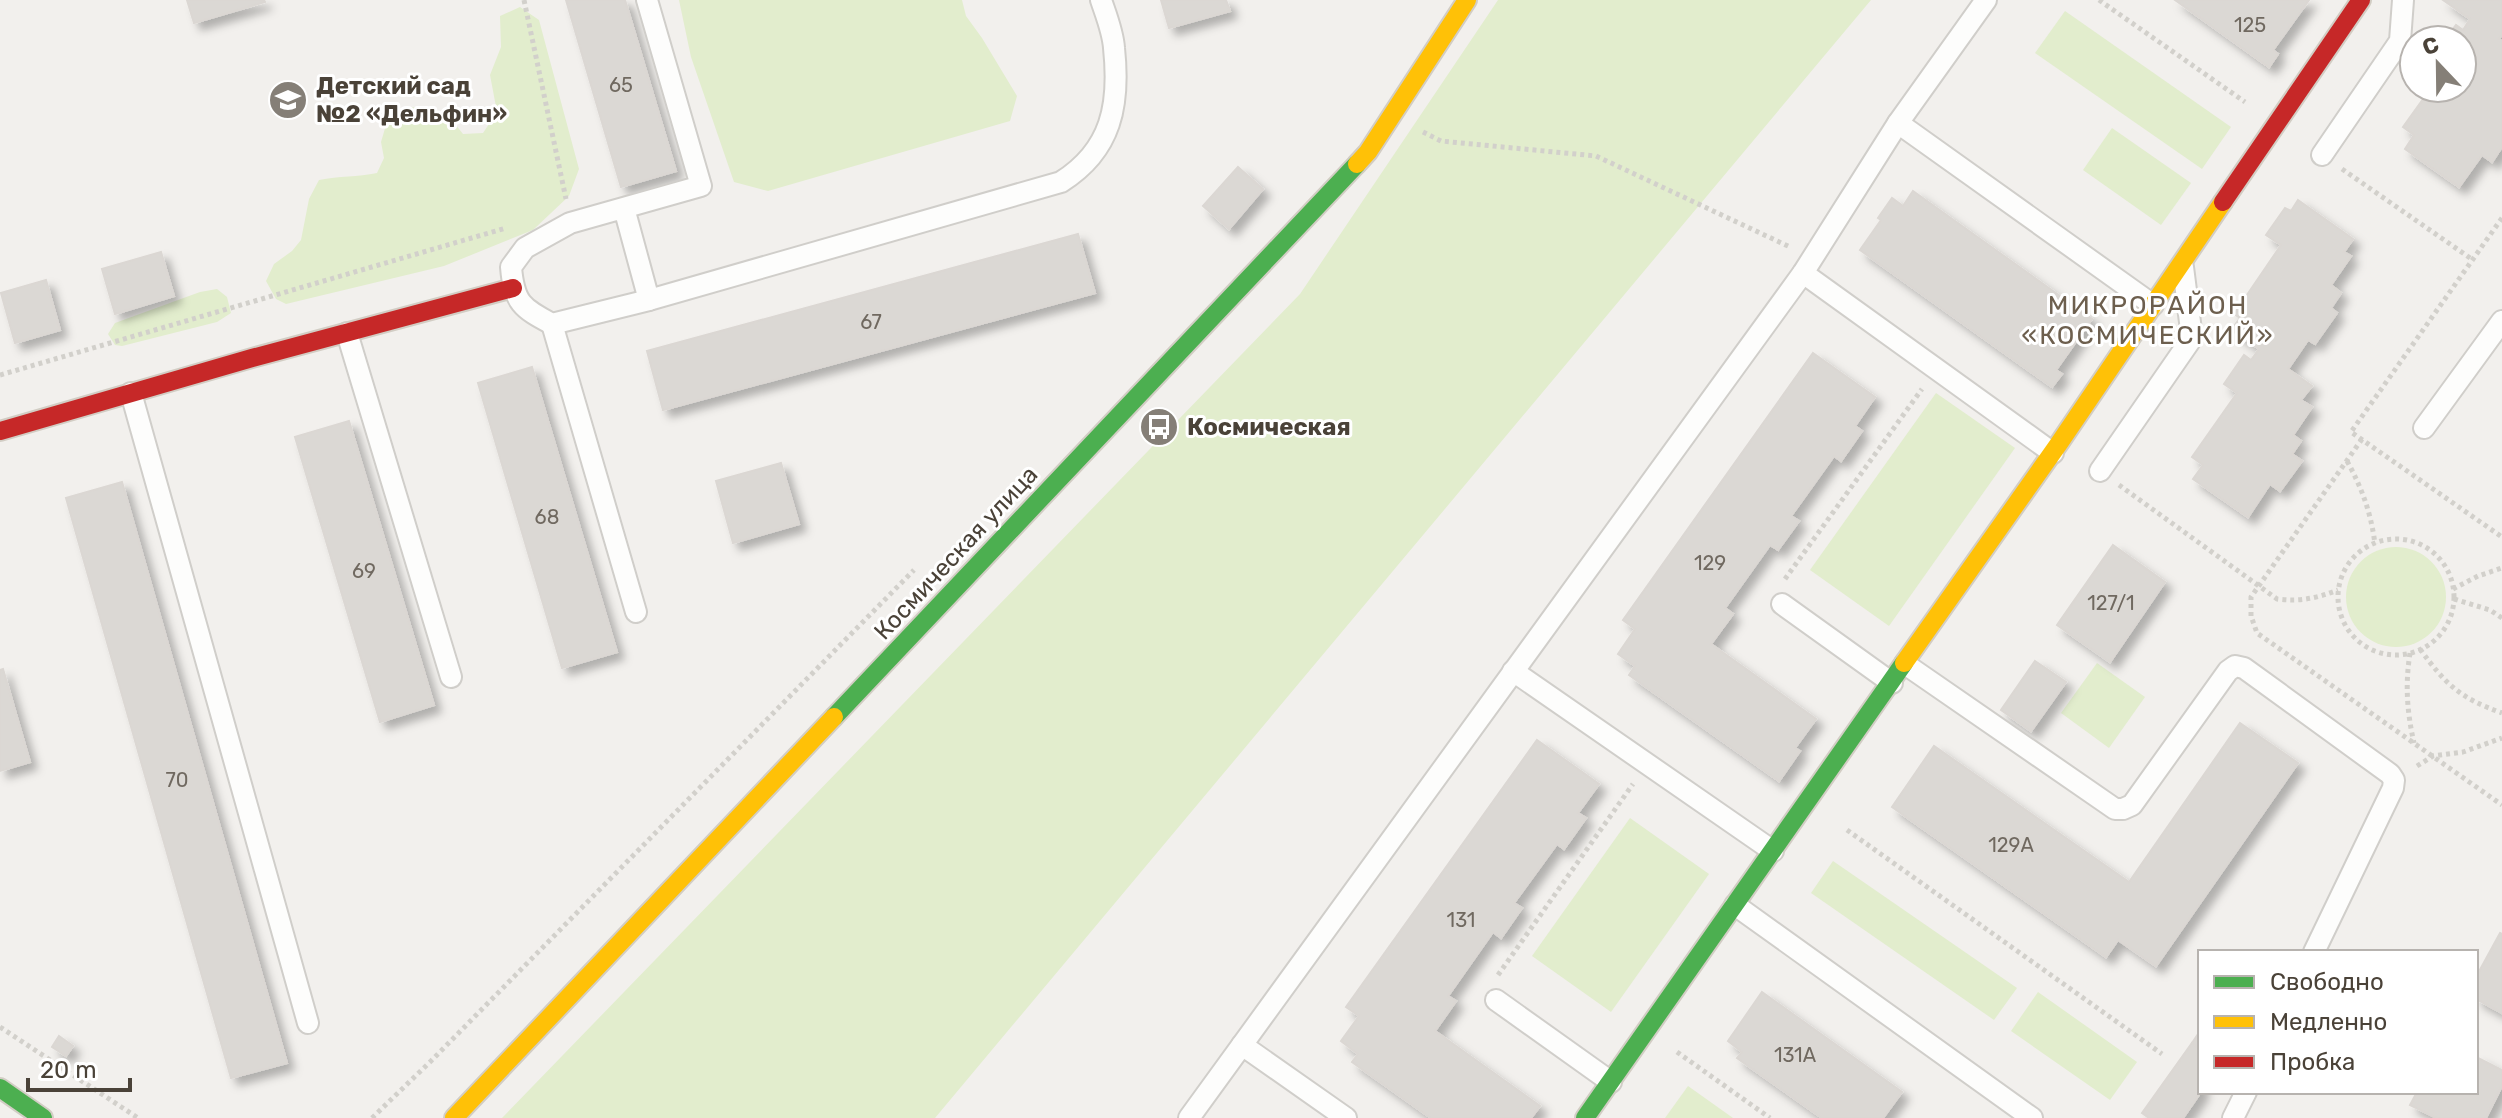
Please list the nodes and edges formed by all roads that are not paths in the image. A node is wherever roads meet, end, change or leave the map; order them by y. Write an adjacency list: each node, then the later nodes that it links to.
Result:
1 (647, 0): 9 (lane)
2 (1101, 0): 13 (lane)
3 (1467, 0): 40 (street, Космическая улица)
4 (1986, 0): 7 (lane)
5 (2361, 0): 10 (street)
6 (2403, 0): 8 (lane)
7 (1898, 123): 11 (lane); 14 (lane)
8 (2322, 155)
9 (624, 208): 12 (lane); 13 (lane)
10 (2182, 263): 14 (street); 22 (lane)
11 (1808, 265): 21 (lane); 26 (lane)
12 (513, 288): 16 (lane); 17 (street)
13 (649, 300): 16 (lane)
14 (2153, 305): 21 (street)
15 (2502, 321): 19 (lane)
16 (552, 324): 24 (lane)
17 (347, 333): 18 (street); 27 (lane)
18 (131, 393): 20 (street); 33 (lane)
19 (2424, 428)
20 (0, 431)
21 (2053, 453): 25 (street)
22 (2100, 471)
23 (1782, 604): 28 (lane)
24 (636, 612)
25 (1905, 664): 28 (street); 31 (lane)
26 (1513, 671): 29 (lane); 34 (lane)
27 (451, 677)
28 (1892, 683): 29 (street)
29 (1773, 851): 30 (street)
30 (1735, 905): 35 (street); 38 (lane)
31 (2315, 950)
32 (1496, 1000): 35 (lane)
33 (308, 1023)
34 (1242, 1045): 41 (lane); 42 (lane)
35 (1611, 1082): 43 (street)
36 (0, 1088): 39 (street)
37 (2245, 1094): 45 (lane)
38 (2005, 1110): 44 (lane)
39 (43, 1118)
40 (454, 1118)
41 (1189, 1118)
42 (1346, 1118)
43 (1585, 1118)
44 (2032, 1118)
45 (2233, 1118)

